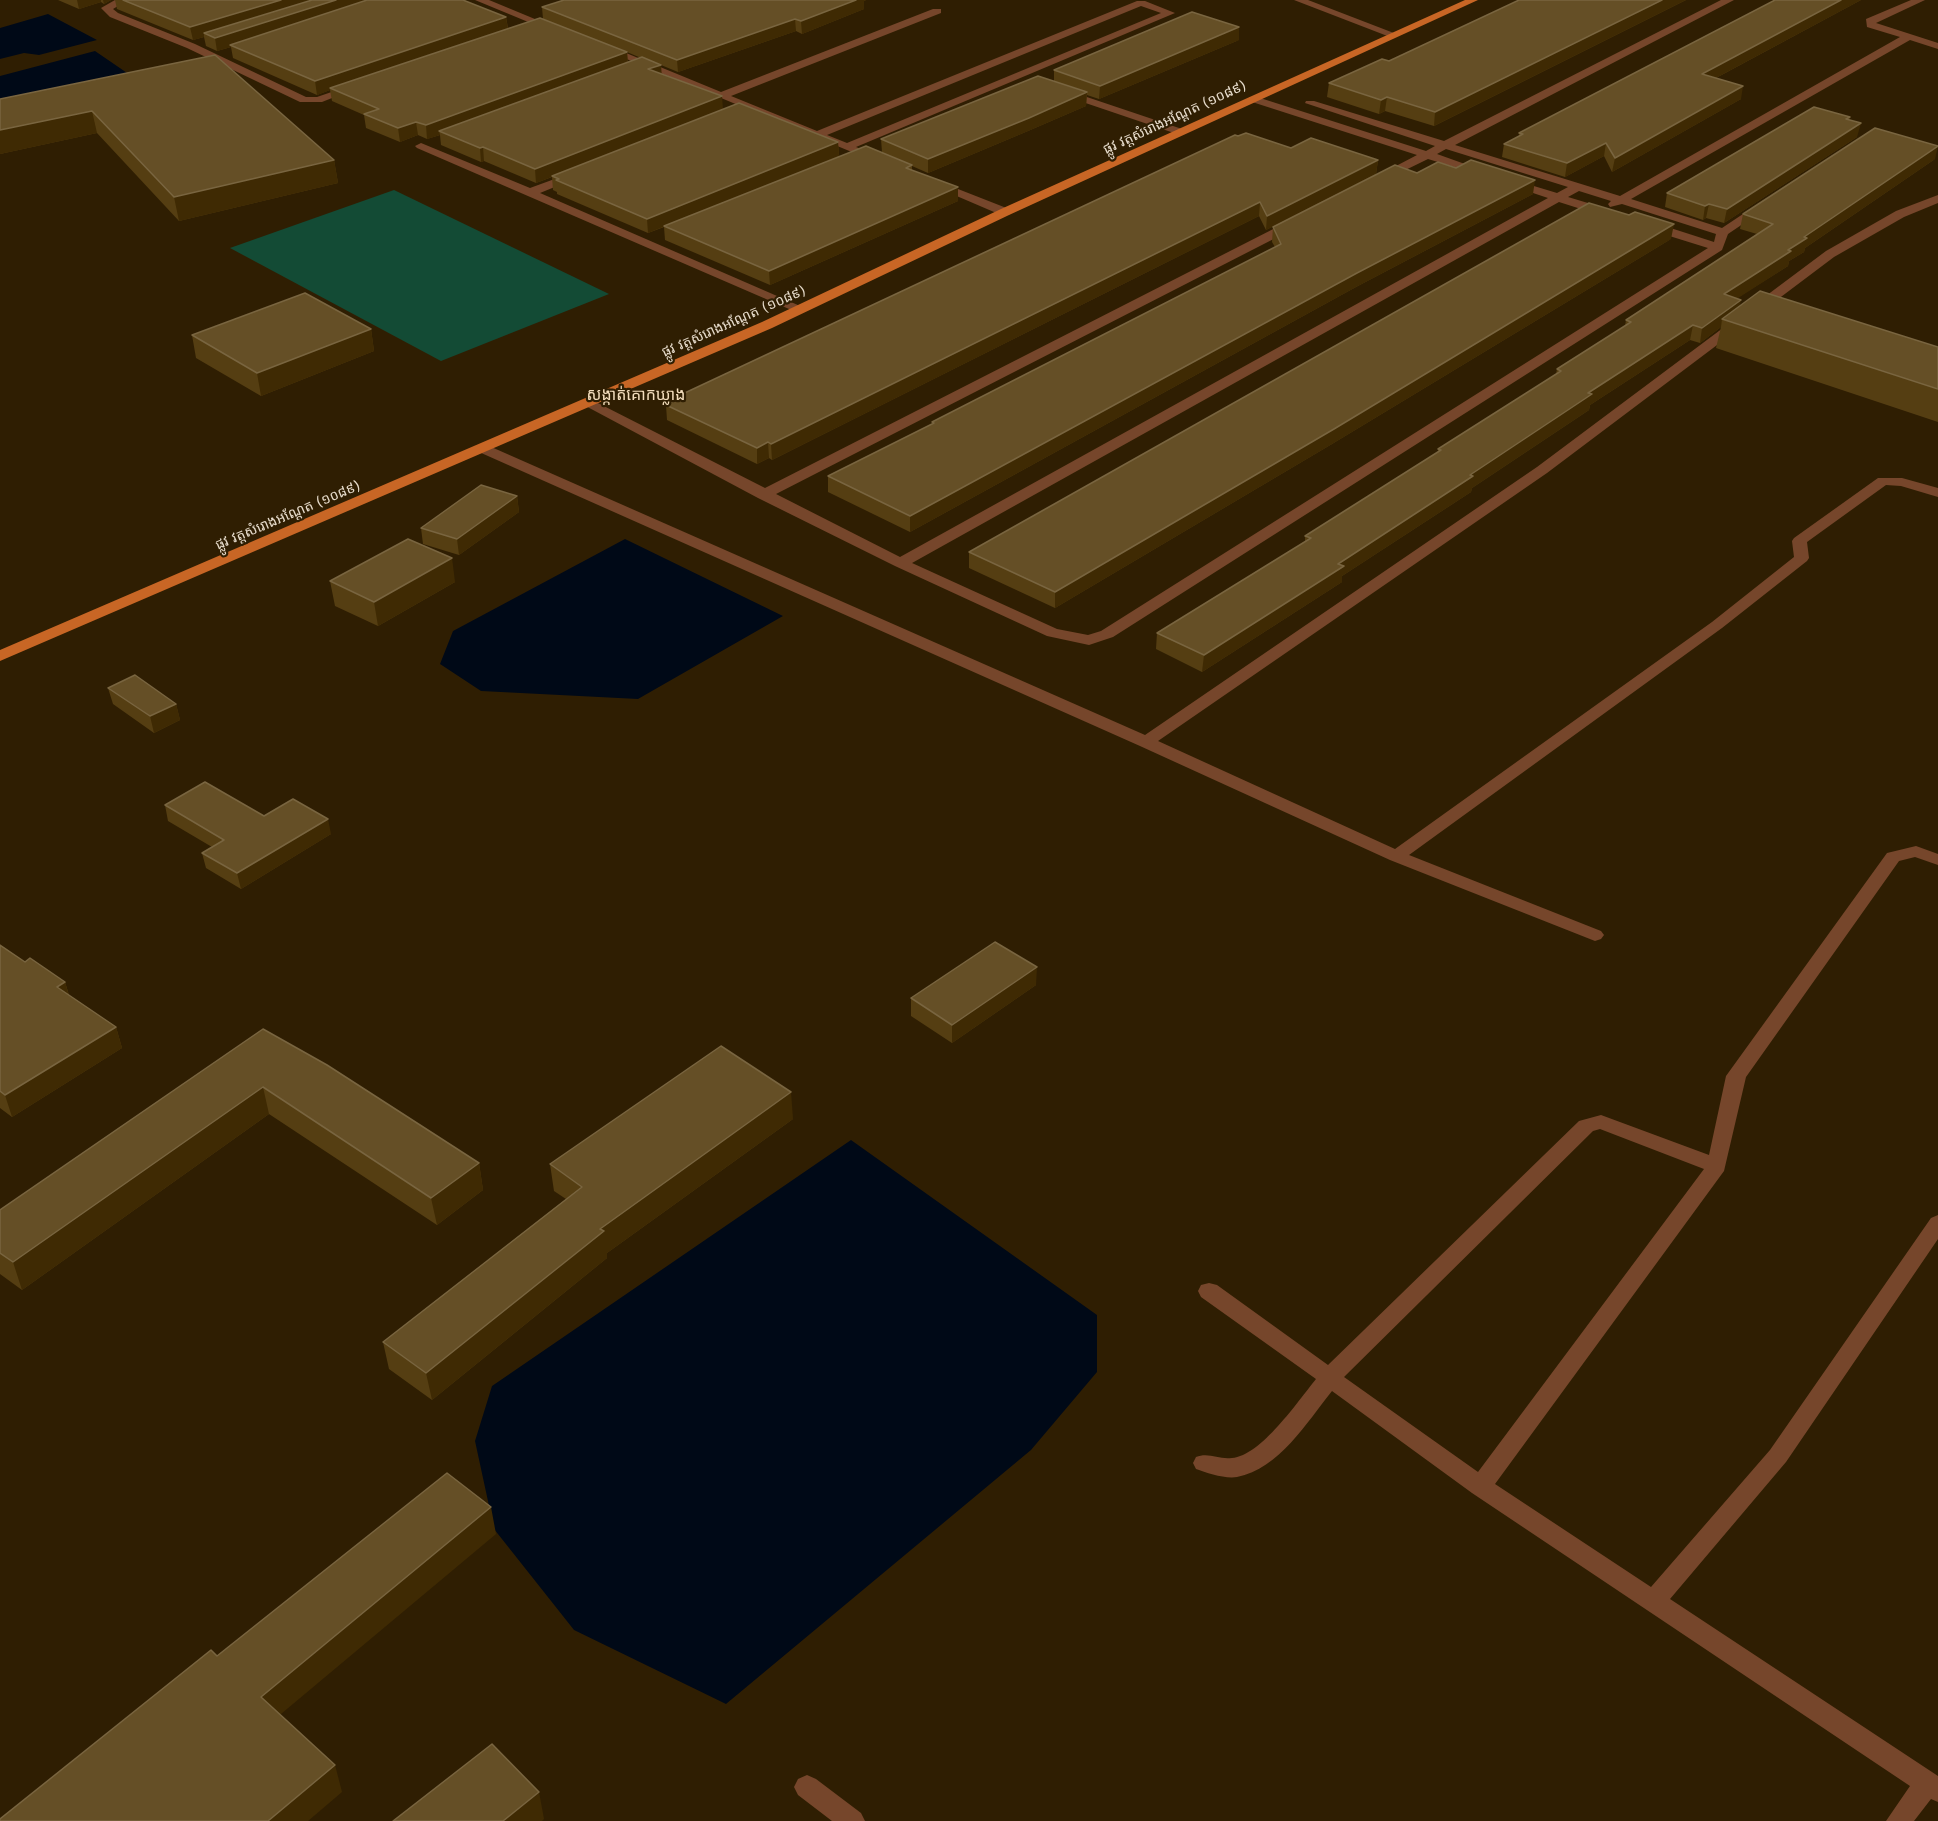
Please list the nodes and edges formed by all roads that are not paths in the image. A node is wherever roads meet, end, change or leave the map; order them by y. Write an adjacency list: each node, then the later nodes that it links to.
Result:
1 (123, 0): 15 (street)
2 (480, 0): 8 (street)
3 (1299, 0): 11 (street)
4 (1473, 0): 11 (main road, ផ្លូវ វត្តសំរោងអណ្ដែត (១០៨៩))
5 (1729, 0): 35 (street)
6 (1920, 0): 12 (street)
7 (936, 11): 27 (street)
8 (542, 24): 9 (street); 10 (street)
9 (519, 32)
10 (564, 33)
11 (1394, 35): 26 (main road, ផ្លូវ វត្តសំរោងអណ្ដែត (១០៨៩))
12 (1908, 37): 16 (street); 47 (street)
13 (213, 40): 15 (street)
14 (596, 45): 19 (street)
15 (191, 46): 18 (street)
16 (1938, 46)
17 (226, 54): 18 (street)
18 (215, 58): 24 (street)
19 (645, 64): 21 (street); 27 (street)
20 (986, 66): 22 (street); 22 (street); 32 (street)
21 (622, 72)
22 (1016, 76): 23 (street); 34 (street)
23 (1036, 83)
24 (363, 85)
25 (1056, 90): 31 (street)
26 (1269, 91): 28 (main road, ផ្លូវ វត្តសំរោងអណ្ដែត (១០៨៩)); 35 (street)
27 (723, 95): 29 (street)
28 (1253, 99): 31 (main road, ផ្លូវ វត្តសំរោងអណ្ដែត (១០៨៩)); 37 (street)
29 (750, 106): 30 (street); 32 (street)
30 (728, 115)
31 (1181, 132): 50 (main road, ផ្លូវ វត្តសំរោងអណ្ដែត (១០៨៩))
32 (819, 134): 34 (street)
33 (443, 138): 44 (street)
34 (849, 146): 36 (street)
35 (1445, 146): 37 (street); 43 (street)
36 (862, 153): 38 (street); 39 (street)
37 (1427, 155): 42 (street); 45 (street)
38 (843, 161)
39 (893, 165)
40 (584, 171): 44 (street)
41 (923, 178): 50 (street)
42 (1375, 182)
43 (1577, 187): 45 (street); 47 (street)
44 (529, 193): 54 (street)
45 (1558, 198): 49 (street); 61 (street)
46 (1938, 199): 63 (street)
47 (1620, 200): 49 (street); 52 (street)
48 (1770, 202): 52 (street)
49 (1602, 211): 55 (street)
50 (1005, 213): 56 (main road, ផ្លូវ វត្តសំរោងអណ្ដែត (១០៨៩))
51 (1301, 220): 60 (street)
52 (1723, 232): 55 (street)
53 (664, 234): 54 (street)
54 (643, 242): 56 (street)
55 (1718, 247): 61 (street)
56 (801, 309): 57 (main road, ផ្លូវ វត្តសំរោងអណ្ដែត (១០៨៩))
57 (587, 403): 58 (main road, ផ្លូវ វត្តសំរោងអណ្ដែត (១០៨៩)); 60 (street)
58 (484, 449): 62 (main road, ផ្លូវ វត្តសំរោងអណ្ដែត (១០៨៩)); 63 (street)
59 (1938, 493): 64 (street)
60 (763, 495): 61 (street)
61 (900, 563)
62 (0, 656)
63 (1146, 742): 64 (street)
64 (1396, 856): 66 (street)
65 (1938, 860): 67 (street)
66 (1595, 935)
67 (1717, 1166): 70 (street); 72 (street)
68 (1938, 1223): 73 (street)
69 (1209, 1292): 70 (street)
70 (1330, 1377): 71 (street); 72 (street)
71 (1204, 1464)
72 (1480, 1486): 73 (street)
73 (1654, 1601): 74 (street)
74 (1933, 1786): 77 (street)
75 (807, 1787): 76 (street)
76 (852, 1821)
77 (1899, 1821)

